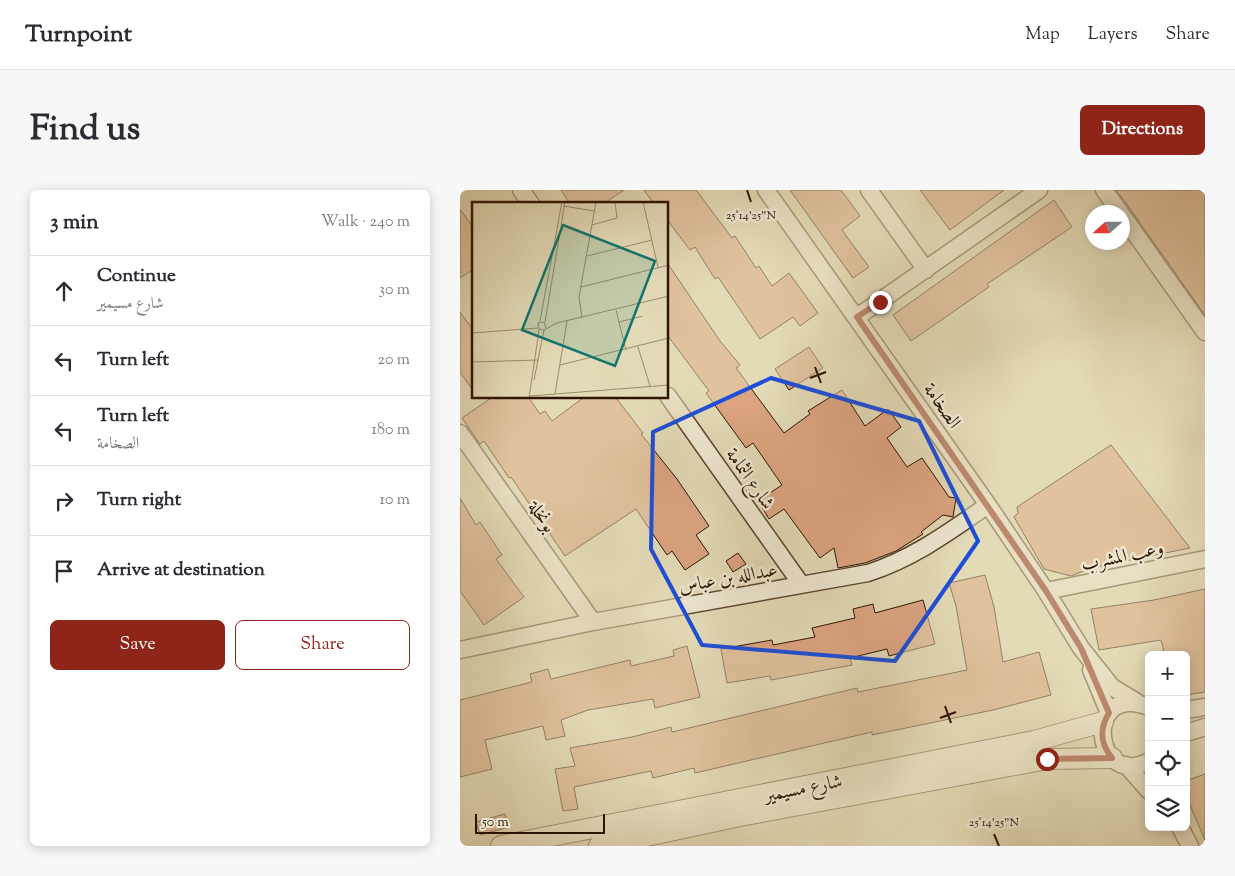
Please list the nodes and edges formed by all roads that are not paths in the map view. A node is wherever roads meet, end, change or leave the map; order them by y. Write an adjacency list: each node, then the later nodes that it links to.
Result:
1 (521, 190): 6 (street)
2 (766, 190): 10 (street, الصخامة)
3 (869, 190): 9 (street)
4 (1039, 190): 9 (street)
5 (1104, 190): 7 (street)
6 (530, 202)
7 (1115, 205)
8 (1130, 227): 11 (street)
9 (926, 270): 10 (street)
10 (857, 317): 14 (street, الصخامة)
11 (1205, 332)
12 (669, 397): 16 (street, شارع الثمامة)
13 (460, 433): 18 (street, بونخلة)
14 (988, 505): 16 (street, عبدالله بن عباس); 17 (street, الصخامة)
15 (1205, 559): 17 (street, وعب المشرب)
16 (802, 584): 18 (street, عبدالله بن عباس)
17 (1046, 591): 19 (street, الصخامة)
18 (593, 622): 20 (street, عبدالله بن عباس)
19 (1081, 648): 21 (street, الصخامة); 24 (street, الصخامة)
20 (460, 650)
21 (1143, 704): 24 (street)
22 (1205, 707): 23 (street)
23 (1190, 709)
24 (1106, 718): 27 (street); 30 (street, شارع مسيمير)
25 (1205, 727): 26 (street)
26 (1190, 732)
27 (1119, 761): 28 (street); 29 (street); 30 (street, شارع مسيمير)
28 (1145, 763)
29 (1145, 787)
30 (738, 808): 32 (street, شارع مسيمير); 34 (street, شارع مسيمير)
31 (1181, 831): 35 (street)
32 (581, 838): 33 (street, شارع مسيمير)
33 (501, 846)
34 (600, 846)
35 (1190, 846)

